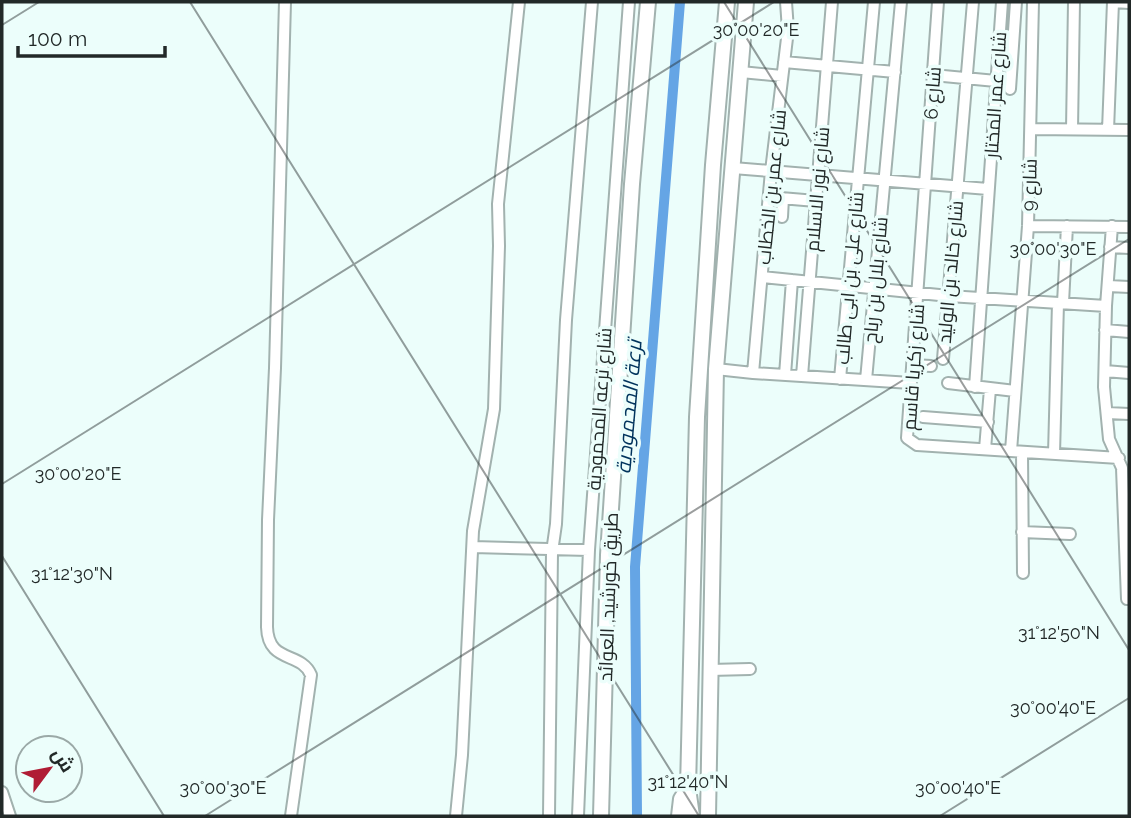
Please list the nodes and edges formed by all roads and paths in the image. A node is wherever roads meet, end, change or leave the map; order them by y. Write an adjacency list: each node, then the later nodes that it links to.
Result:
1 (285, 2): 104 (street)
2 (519, 2): 93 (street)
3 (592, 2): 94 (street)
4 (629, 2): 95 (street, شارع ترعه المحمودية)
5 (648, 2): 102 (main road, طريق خورشيد, العوائد)
6 (727, 2): 100 (main road)
7 (746, 2): 23 (main road)
8 (786, 2): 20 (street, شارع عمر بن الخطاب)
9 (832, 2): 21 (street, شارع نور الاسلام)
10 (874, 2): 22 (street, شارع على بن ابى طالب)
11 (901, 2): 24 (street, شارع بلال بن رباح)
12 (938, 2): 25 (street, شارع 6)
13 (973, 2): 27 (street, شارع خالد بن الوليد)
14 (1002, 2): 28 (street, شارع عمر المختار)
15 (1016, 2): 29 (street)
16 (1033, 2): 30 (street, شارع 9)
17 (1074, 2): 31 (street)
18 (1113, 2): 19 (street); 32 (street)
19 (1129, 3)
20 (784, 62): 21 (street); 26 (street, شارع عمر بن الخطاب)
21 (827, 66): 22 (street); 36 (street, شارع نور الاسلام)
22 (868, 70): 24 (street); 37 (street, شارع على بن ابى طالب)
23 (741, 72): 26 (street); 34 (main road)
24 (895, 72): 38 (street, شارع بلال بن رباح)
25 (933, 75): 27 (street); 39 (street, شارع 6)
26 (782, 76): 35 (street, شارع عمر بن الخطاب)
27 (967, 78): 28 (street); 40 (street, شارع خالد بن الوليد)
28 (996, 81): 41 (street, شارع عمر المختار)
29 (1010, 89)
30 (1031, 129): 31 (street); 46 (street, شارع 9)
31 (1072, 129): 32 (street)
32 (1108, 130): 33 (street)
33 (1129, 130)
34 (733, 167): 35 (street); 70 (main road)
35 (771, 171): 36 (street); 42 (street, شارع عمر بن الخطاب)
36 (818, 175): 37 (street); 44 (street, شارع نور الاسلام)
37 (858, 178): 38 (street); 55 (street, شارع على بن ابى طالب)
38 (885, 180): 39 (street); 58 (street, شارع بلال بن رباح)
39 (926, 183): 40 (street); 59 (street, شارع 6)
40 (958, 186): 41 (street); 60 (street, شارع خالد بن الوليد)
41 (988, 189): 61 (street, شارع عمر المختار)
42 (769, 197): 43 (street); 52 (street, شارع عمر بن الخطاب)
43 (783, 198): 44 (street); 45 (street)
44 (816, 201): 54 (street, شارع نور الاسلام)
45 (782, 216)
46 (1028, 226): 47 (street); 62 (street, شارع 9)
47 (1067, 226): 48 (street); 63 (street)
48 (1112, 226): 49 (street); 50 (street)
49 (1129, 227)
50 (1110, 247): 51 (street); 56 (street)
51 (1129, 247)
52 (762, 277): 53 (street); 72 (street, شارع عمر بن الخطاب)
53 (792, 280): 54 (street); 74 (street)
54 (810, 282): 55 (street); 75 (street, شارع نور الاسلام)
55 (849, 286): 58 (street); 76 (street, شارع على بن ابى طالب)
56 (1108, 286): 57 (street); 64 (street)
57 (1129, 287)
58 (875, 289): 59 (street); 77 (street, شارع بلال بن رباح)
59 (918, 293): 60 (street); 68 (street, شارع زكريا قاسم)
60 (949, 296): 61 (street); 67 (street, شارع خالد بن الوليد)
61 (981, 298): 62 (street); 80 (street, شارع عمر المختار)
62 (1023, 301): 63 (street); 82 (street, شارع 9)
63 (1061, 303): 64 (street); 89 (street)
64 (1106, 306): 65 (street)
65 (1105, 330): 66 (street); 71 (street)
66 (1129, 331)
67 (943, 359)
68 (913, 365): 69 (street); 78 (street, شارع زكريا قاسم)
69 (931, 366)
70 (716, 369): 72 (street); 99 (main road)
71 (1105, 371): 73 (street); 83 (street)
72 (753, 373): 74 (street)
73 (1129, 373)
74 (785, 375): 75 (street)
75 (802, 376): 76 (street)
76 (840, 379): 77 (street)
77 (866, 380): 78 (street)
78 (911, 383): 87 (street, شارع زكريا قاسم)
79 (948, 383): 80 (street)
80 (975, 387): 81 (street)
81 (990, 388): 82 (street); 86 (street)
82 (1015, 391): 88 (street, شارع 9)
83 (1107, 413): 84 (street); 90 (street)
84 (1129, 414)
85 (923, 417): 86 (street)
86 (988, 422): 87 (street)
87 (985, 449): 88 (street)
88 (1016, 452): 89 (street); 91 (street, شارع 9)
89 (1054, 454): 90 (street)
90 (1119, 458): 97 (street)
91 (1022, 532): 92 (street); 96 (street, شارع 9)
92 (1070, 534)
93 (473, 547): 94 (street); 105 (street)
94 (552, 549): 95 (street); 106 (street)
95 (590, 550): 107 (street, شارع ترعه المحمودية)
96 (1023, 573)
97 (1127, 598)
98 (750, 669): 99 (street)
99 (709, 670): 110 (main road)
100 (688, 788): 108 (main road); 109 (main road)
101 (2, 792): 103 (street)
102 (603, 813)
103 (10, 816)
104 (290, 816)
105 (456, 816)
106 (550, 816)
107 (578, 816)
108 (679, 816)
109 (692, 816)
110 (708, 816)

